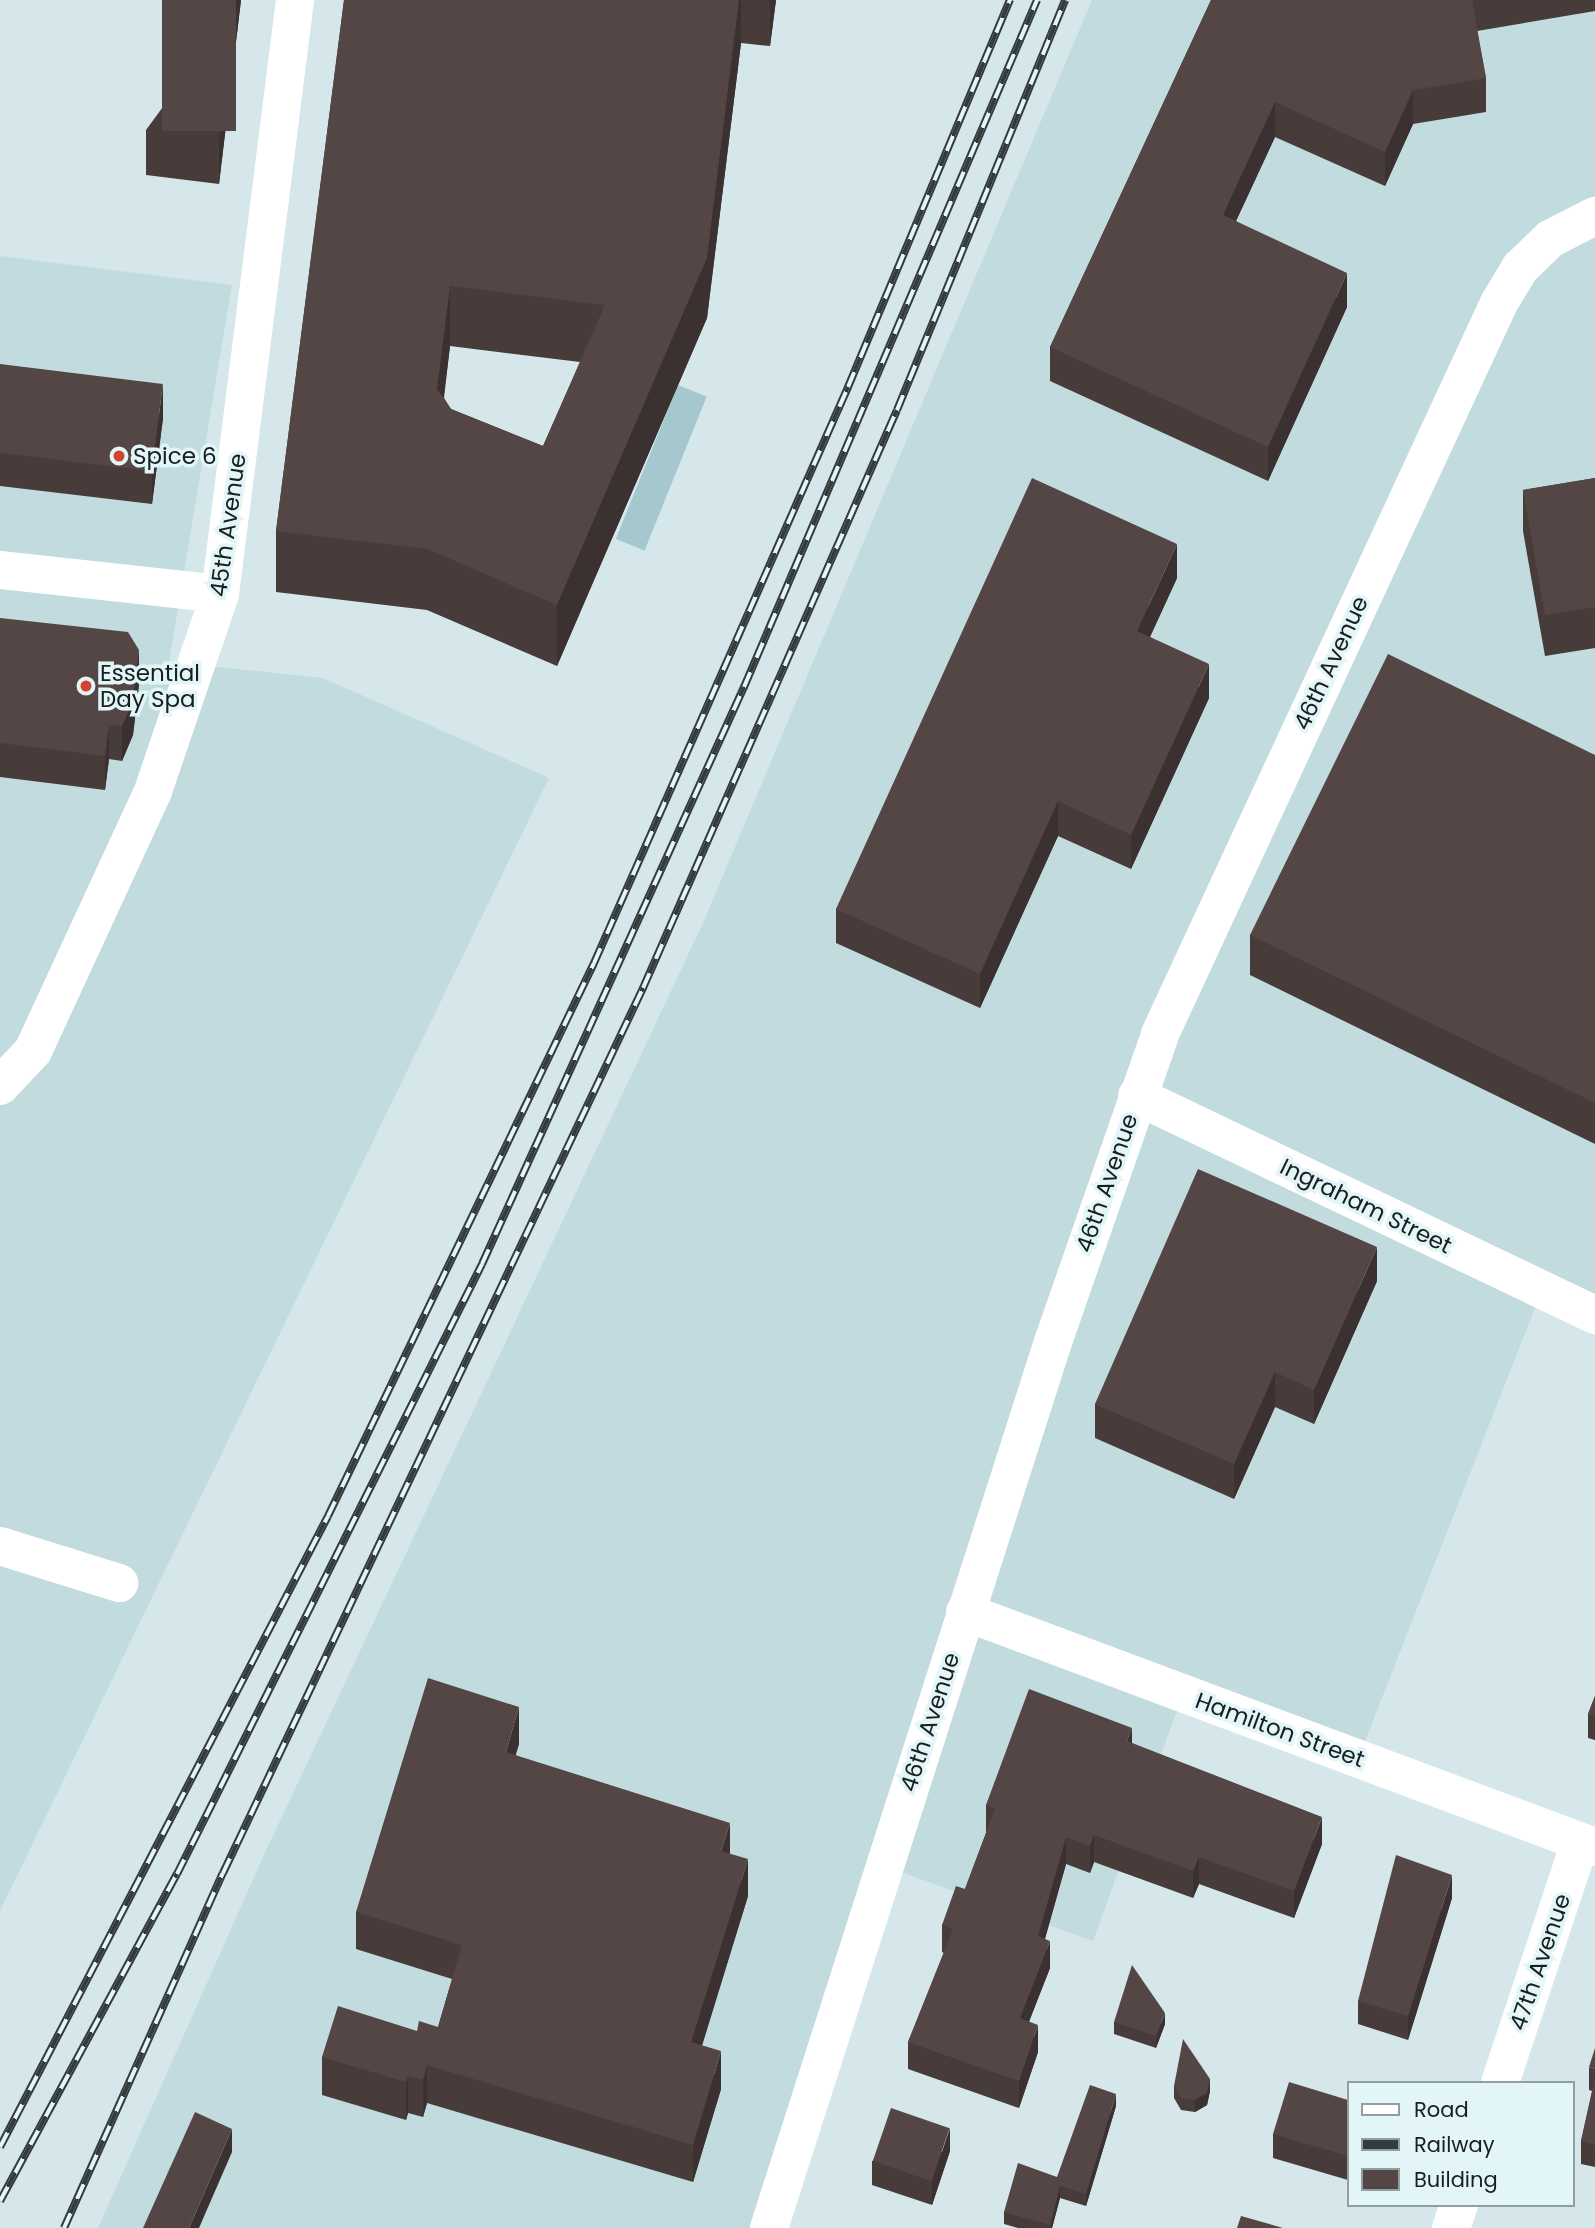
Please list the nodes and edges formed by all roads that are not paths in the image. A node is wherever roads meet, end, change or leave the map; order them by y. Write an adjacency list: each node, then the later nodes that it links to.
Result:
1 (295, 0): 4 (street, 45th Avenue)
2 (1595, 216): 6 (street, 46th Avenue)
3 (0, 570): 4 (street)
4 (220, 594): 5 (street, 45th Avenue)
5 (0, 1086)
6 (1137, 1096): 7 (street, Ingraham Street); 10 (street, 46th Avenue)
7 (1595, 1315)
8 (0, 1546): 9 (street)
9 (119, 1584)
10 (965, 1612): 11 (street, Hamilton Street); 14 (street, 46th Avenue)
11 (1588, 1845): 12 (street, 47th Avenue)
12 (1501, 2081)
13 (1458, 2207): 15 (street)
14 (769, 2228)
15 (1451, 2228)

